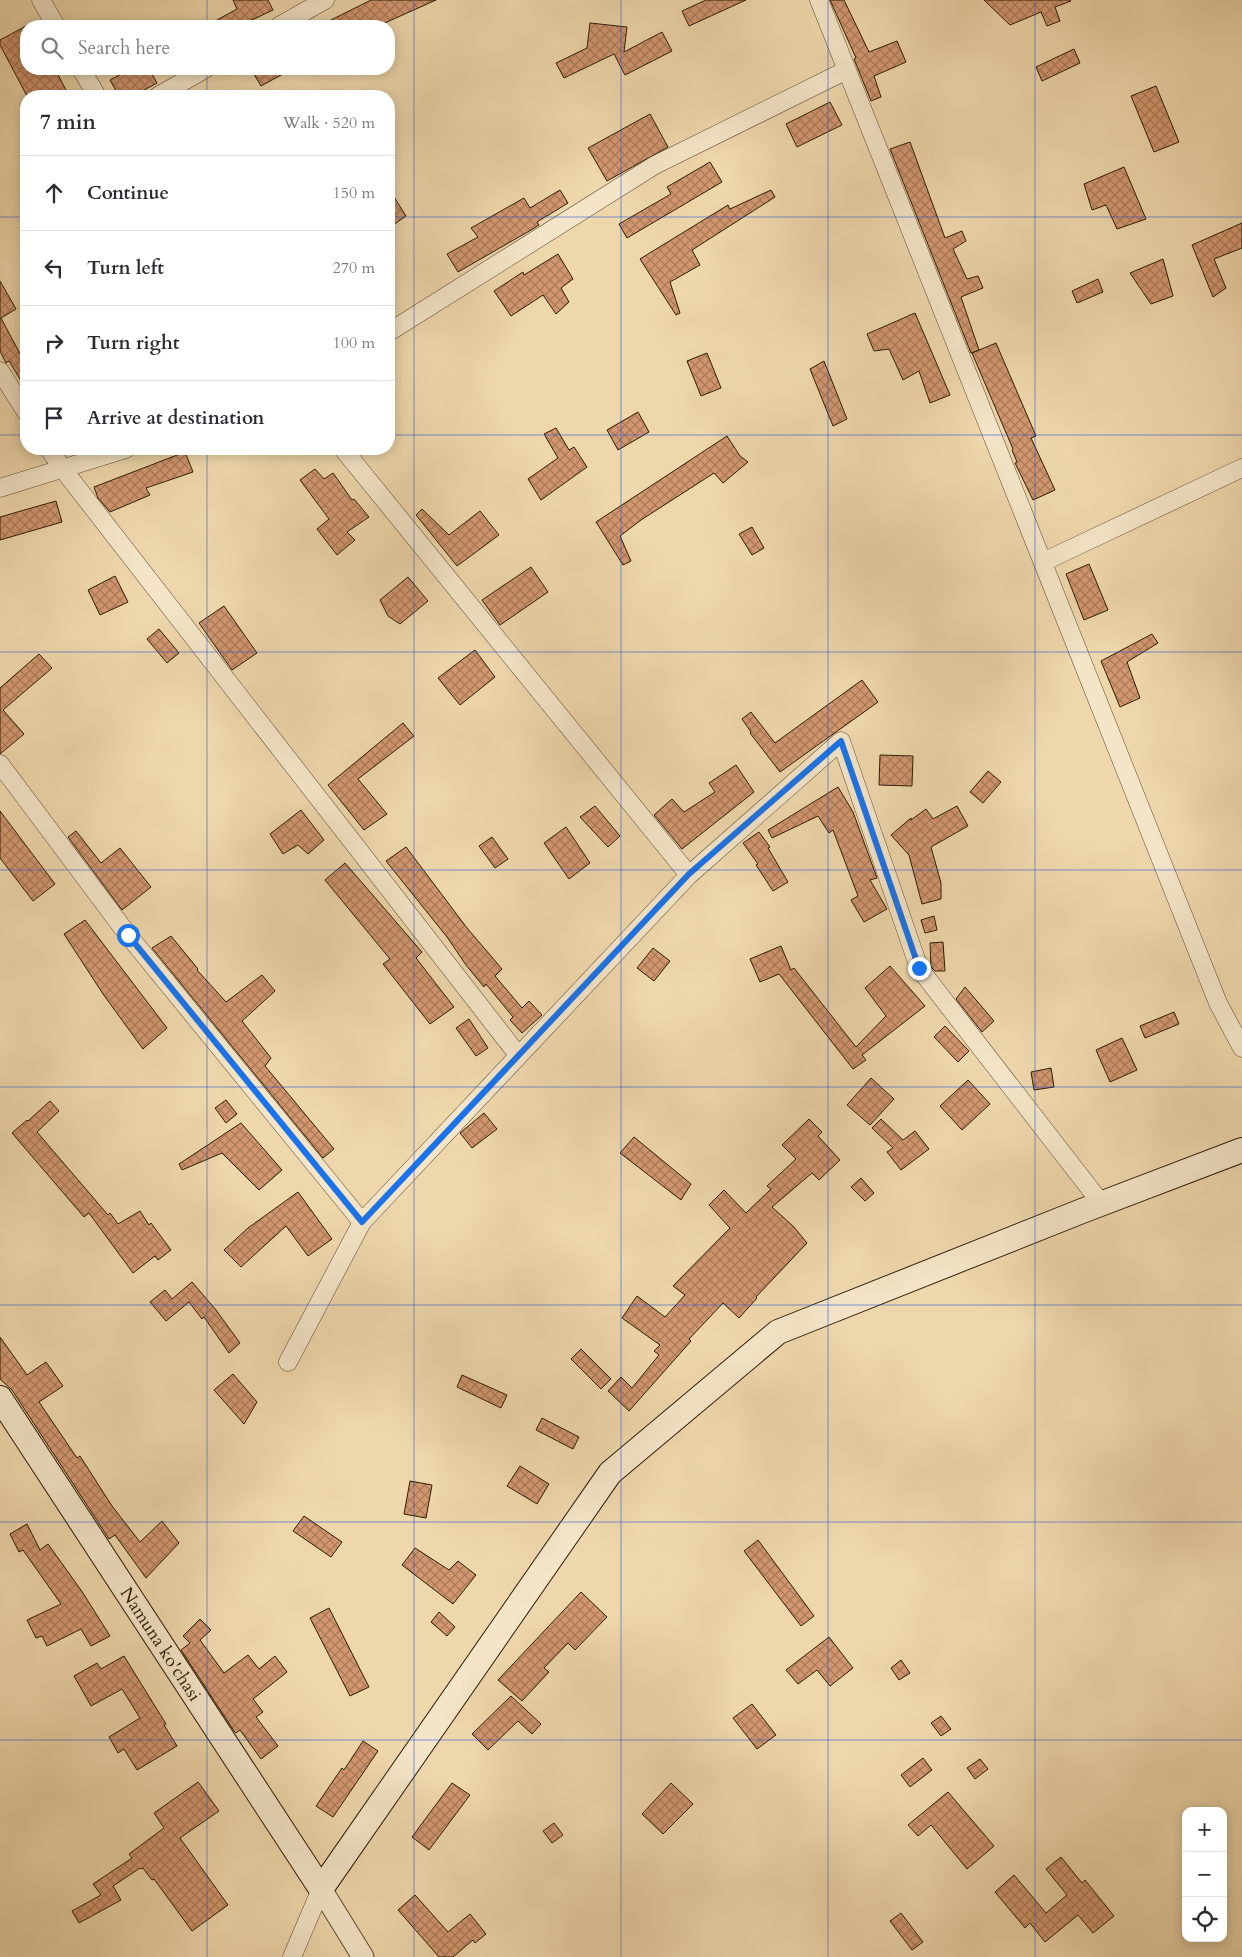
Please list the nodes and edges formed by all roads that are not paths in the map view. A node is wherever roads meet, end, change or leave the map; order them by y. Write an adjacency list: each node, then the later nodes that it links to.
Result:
1 (42, 0): 4 (street)
2 (325, 0): 5 (street)
3 (819, 0): 6 (street)
4 (53, 20)
5 (290, 20)
6 (847, 70): 11 (street); 20 (street)
7 (85, 75): 9 (street)
8 (195, 75): 10 (street)
9 (93, 90)
10 (168, 90)
11 (395, 328)
12 (0, 371): 13 (street)
13 (20, 403)
14 (53, 455): 17 (street)
15 (106, 455): 17 (street)
16 (349, 455): 22 (street)
17 (62, 468): 19 (street); 24 (street)
18 (1242, 468): 20 (street)
19 (0, 488)
20 (1043, 562): 23 (street)
21 (0, 764): 27 (street)
22 (689, 874): 24 (street); 26 (street)
23 (1242, 1048)
24 (518, 1055): 27 (street)
25 (1242, 1150): 26 (main road)
26 (1102, 1203): 30 (main road)
27 (362, 1222): 28 (street)
28 (288, 1362)
29 (0, 1398): 30 (main road, Namuna ko'chasi)
30 (321, 1889): 31 (street); 32 (street)
31 (292, 1957)
32 (363, 1957)

